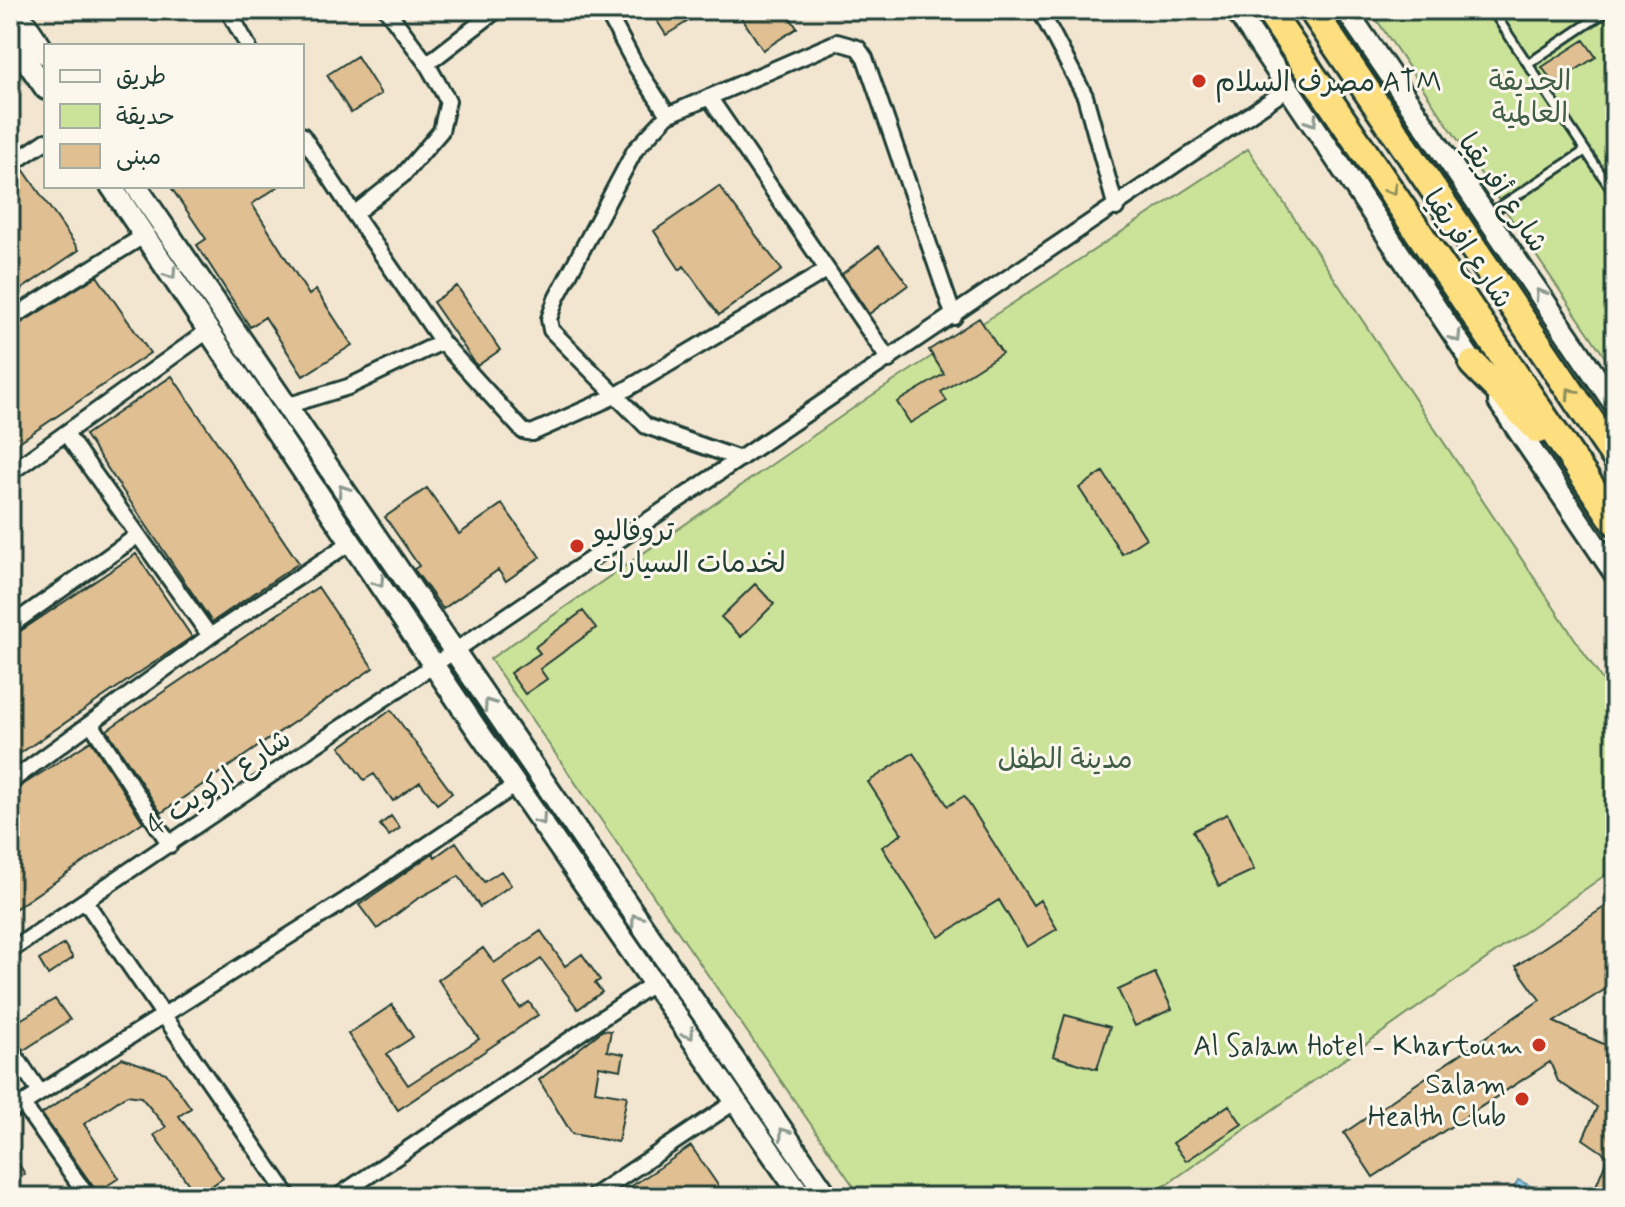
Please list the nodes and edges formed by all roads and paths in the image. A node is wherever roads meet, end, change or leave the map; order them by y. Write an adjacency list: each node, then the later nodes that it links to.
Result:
1 (16, 10): 15 (street)
2 (228, 10): 14 (street)
3 (387, 10): 16 (street)
4 (497, 10): 16 (street)
5 (606, 10): 21 (street)
6 (1040, 10): 29 (street)
7 (1236, 10): 19 (street)
8 (1268, 10): 47 (highway, شارع افريقيا, one-way to 47)
9 (1312, 10): 44 (highway, شارع افريقيا, one-way to 9)
10 (1346, 10): 31 (street, شارع أفريقيا)
11 (1492, 10): 17 (lane)
12 (1608, 10): 17 (lane)
13 (10, 37): 18 (street)
14 (247, 44)
15 (44, 51)
16 (427, 64): 30 (street)
17 (1528, 64): 24 (lane)
18 (44, 86)
19 (1289, 88): 29 (street, شارع اركويت 4); 39 (street, one-way to 39)
20 (709, 97): 21 (street); 33 (street); 34 (street)
21 (668, 115): 40 (street)
22 (304, 138): 30 (street)
23 (44, 142): 25 (street)
24 (1585, 151): 28 (lane); 31 (lane)
25 (10, 165)
26 (112, 188): 32 (street)
27 (137, 188): 42 (street)
28 (1615, 195)
29 (1116, 208): 34 (street, شارع اركويت 4)
30 (354, 214): 37 (street)
31 (1487, 215): 41 (street, شارع أفريقيا, one-way to 31)
32 (145, 235): 35 (street); 36 (street, one-way to 36)
33 (825, 271): 38 (street); 40 (street)
34 (954, 317): 38 (street, شارع اركويت 4)
35 (10, 319)
36 (209, 330): 43 (street); 50 (street)
37 (442, 342): 40 (street); 42 (street)
38 (889, 360): 45 (street, شارع اركويت 4)
39 (1473, 364): 47 (highway); 51 (street)
40 (615, 396): 45 (street)
41 (1615, 405)
42 (286, 406): 54 (street, one-way to 42)
43 (66, 434): 46 (street); 49 (street)
44 (1615, 457)
45 (740, 459): 54 (street, شارع اركويت 4)
46 (10, 473)
47 (1582, 475): 48 (highway, شارع افريقيا)
48 (1615, 522)
49 (137, 536): 52 (street); 53 (street)
50 (351, 542): 53 (street); 55 (street, one-way to 55)
51 (1615, 574)
52 (10, 626)
53 (210, 636): 56 (street)
54 (453, 652): 55 (street, شارع اركويت 4); 73 (street, one-way to 54)
55 (434, 665): 58 (street); 59 (street, شارع اركويت 4)
56 (92, 725): 57 (street); 59 (street)
57 (10, 782)
58 (516, 785): 62 (street, one-way to 62); 63 (street)
59 (170, 845): 60 (street, شارع اركويت 4)
60 (85, 901): 61 (street, شارع اركويت 4); 63 (street)
61 (10, 951)
62 (654, 983): 66 (street, one-way to 66); 70 (street)
63 (163, 1016): 65 (street); 69 (street)
64 (10, 1048): 65 (street)
65 (39, 1091): 67 (street)
66 (736, 1101): 71 (street); 72 (street)
67 (16, 1108): 68 (street)
68 (88, 1197)
69 (289, 1197)
70 (337, 1197)
71 (592, 1197)
72 (802, 1197)
73 (828, 1197)

